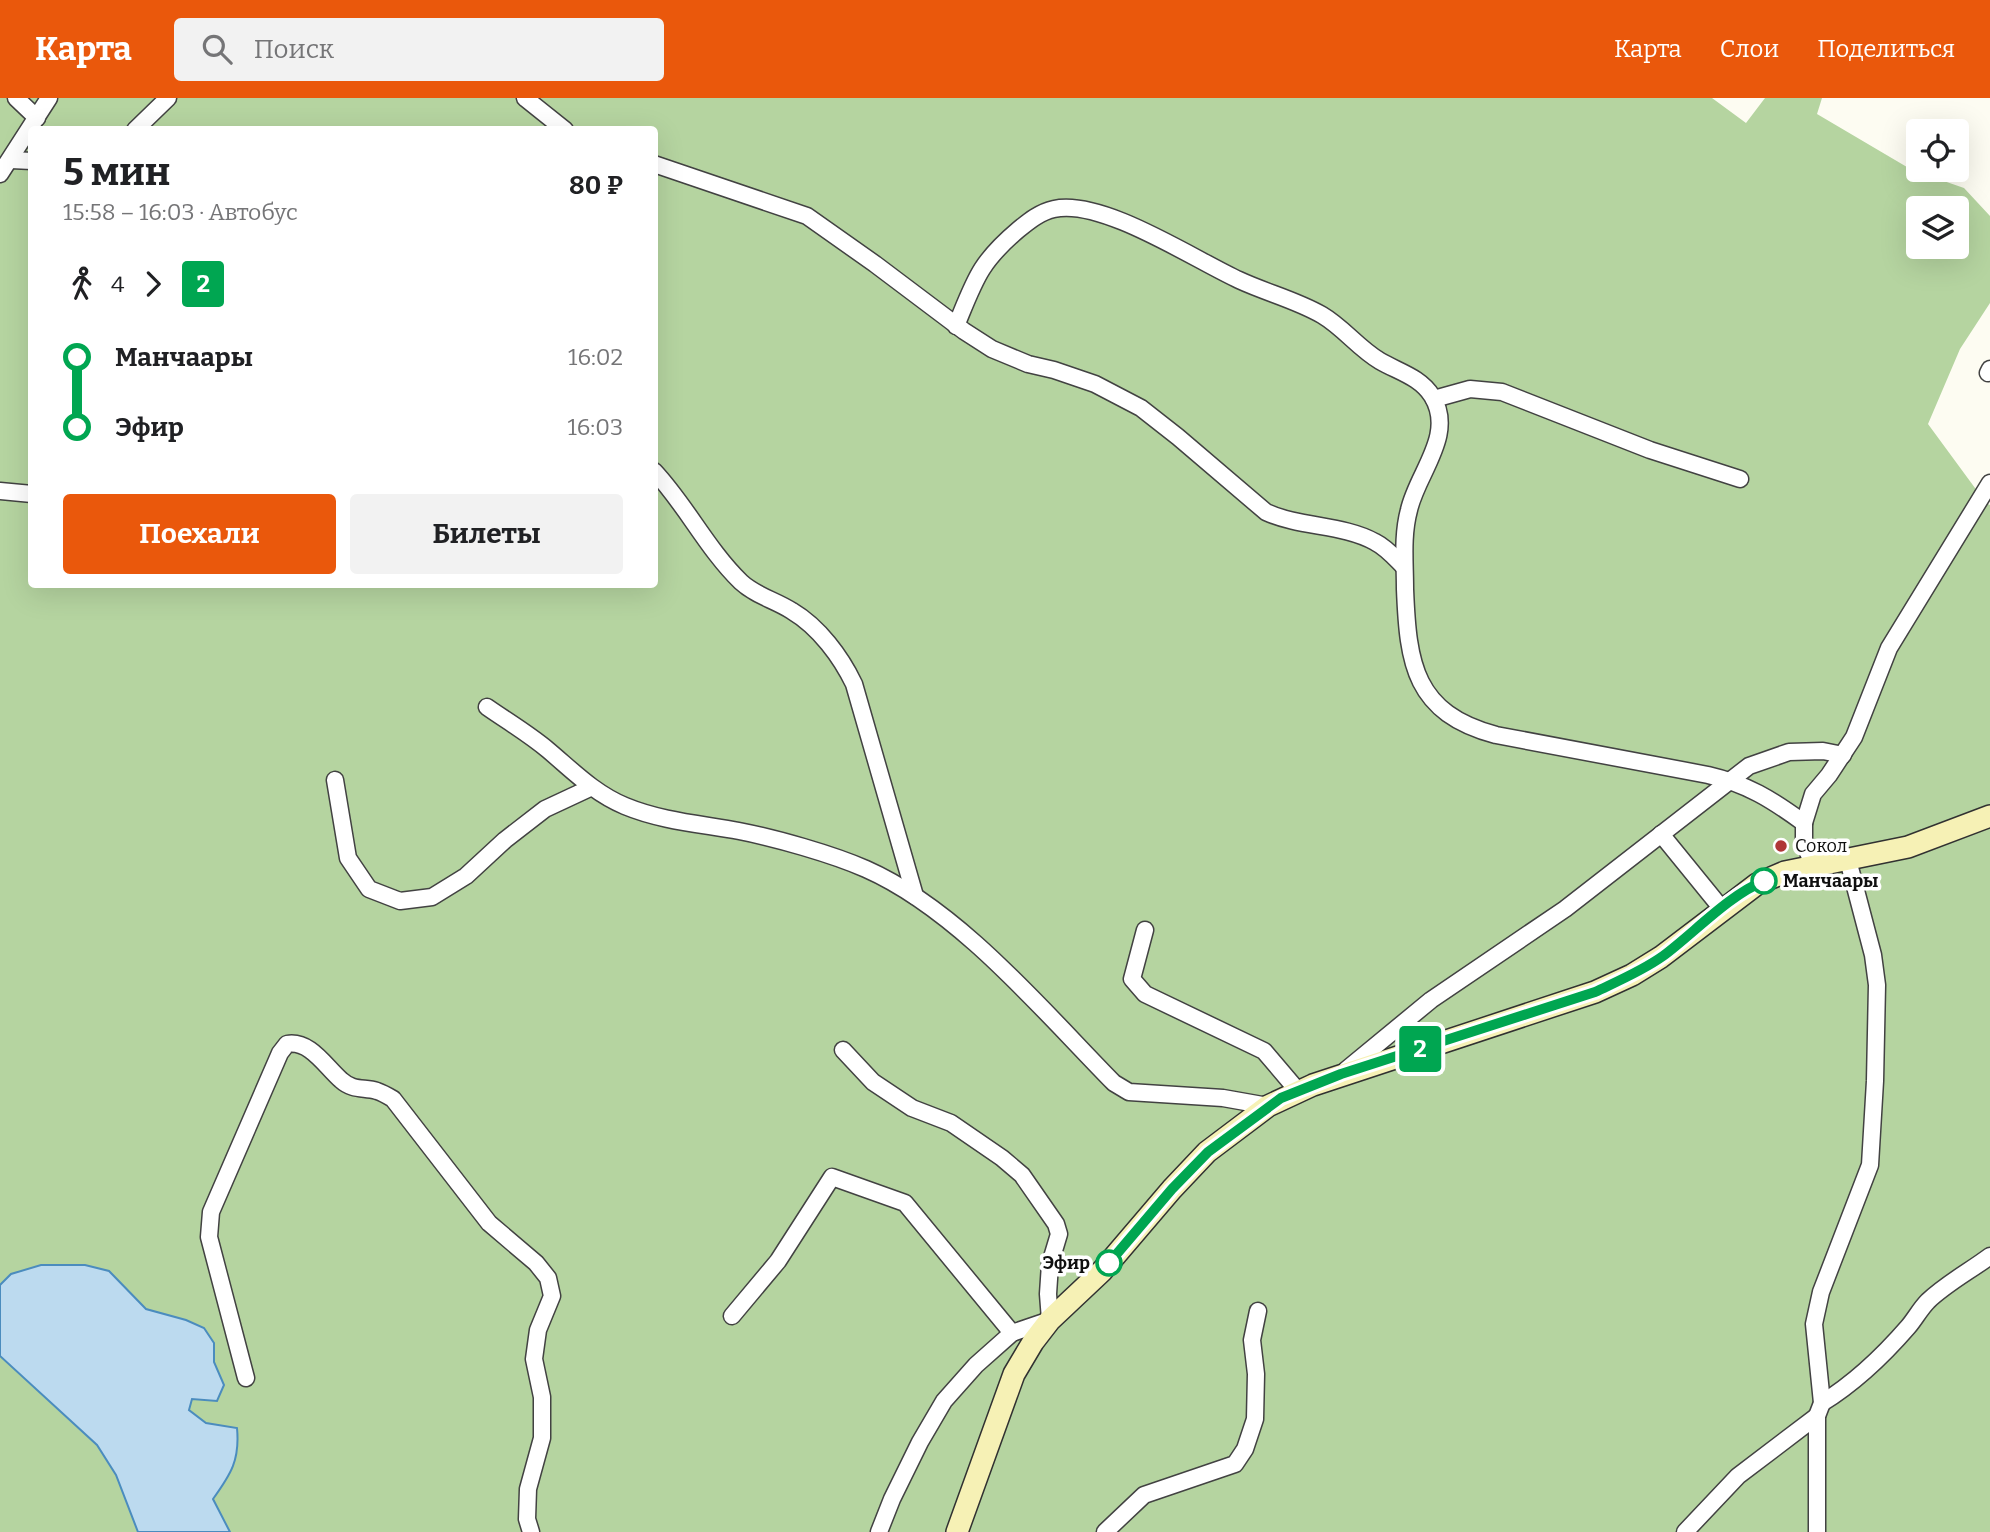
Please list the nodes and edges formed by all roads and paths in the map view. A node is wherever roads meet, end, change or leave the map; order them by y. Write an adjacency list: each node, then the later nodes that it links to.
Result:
1 (16, 98): 5 (street)
2 (49, 98): 5 (street)
3 (167, 98): 7 (street)
4 (525, 98): 8 (street)
5 (37, 118): 6 (street)
6 (32, 126)
7 (139, 126)
8 (560, 126)
9 (28, 133): 10 (street)
10 (11, 160): 11 (street); 13 (street)
11 (28, 161)
12 (658, 165): 14 (street)
13 (0, 174)
14 (957, 326): 15 (street); 21 (street)
15 (1434, 399): 17 (street); 21 (street)
16 (658, 476): 32 (street)
17 (1740, 479)
18 (1990, 483): 23 (street)
19 (0, 491): 20 (street)
20 (28, 494)
21 (1404, 568): 25 (street)
22 (487, 707): 26 (street)
23 (1843, 755): 25 (street); 28 (street)
24 (335, 780): 26 (street)
25 (1729, 780): 28 (street); 29 (street)
26 (590, 788): 32 (street)
27 (1990, 816): 30 (main road)
28 (1804, 823): 31 (street)
29 (1661, 834): 33 (street); 36 (street)
30 (1849, 860): 31 (main road); 45 (street)
31 (1813, 865): 33 (main road)
32 (915, 896): 38 (street)
33 (1721, 909): 36 (main road)
34 (1145, 930): 37 (street)
35 (843, 1050): 42 (street)
36 (1341, 1074): 37 (main road)
37 (1298, 1091): 38 (main road)
38 (1268, 1106): 42 (main road)
39 (1990, 1256): 45 (street)
40 (1258, 1311): 49 (street)
41 (732, 1316): 43 (street)
42 (1050, 1320): 43 (street); 48 (main road)
43 (1012, 1333): 47 (street)
44 (246, 1378): 46 (street)
45 (1820, 1409): 50 (street); 51 (street)
46 (531, 1532)
47 (879, 1532)
48 (957, 1532)
49 (1105, 1532)
50 (1685, 1532)
51 (1817, 1532)

